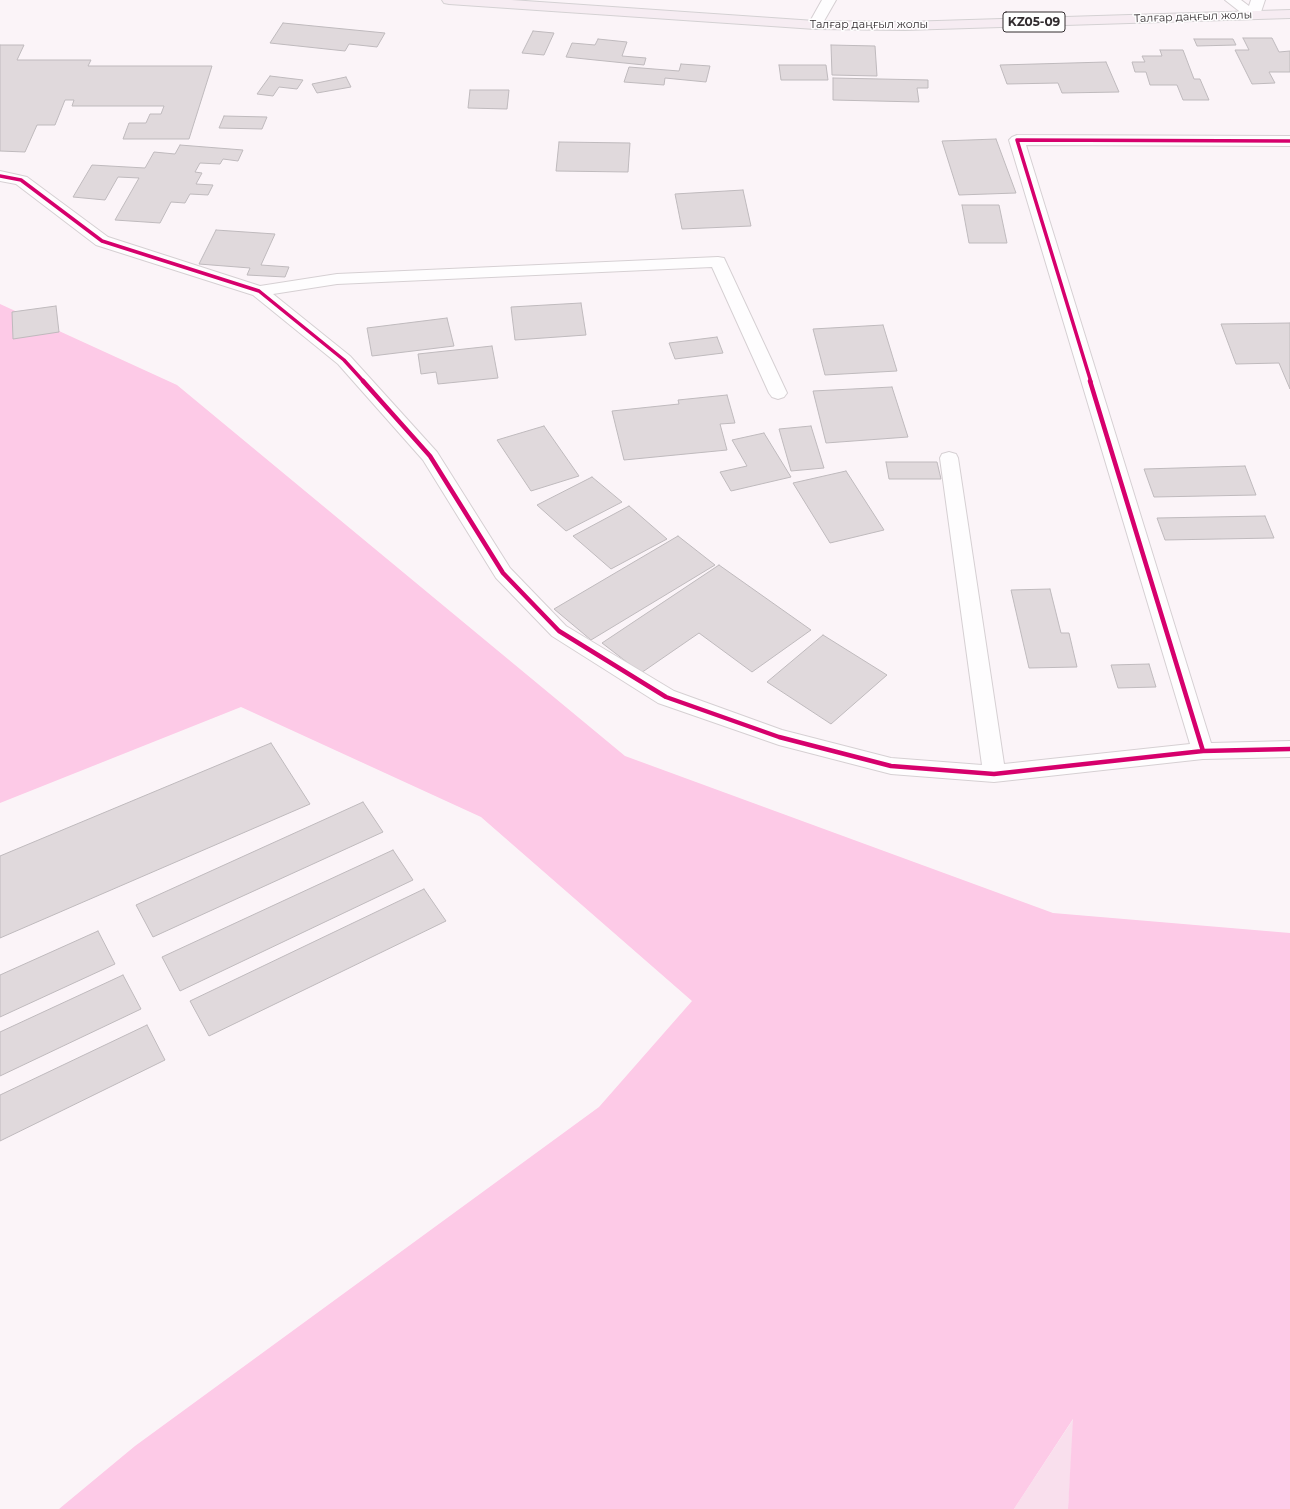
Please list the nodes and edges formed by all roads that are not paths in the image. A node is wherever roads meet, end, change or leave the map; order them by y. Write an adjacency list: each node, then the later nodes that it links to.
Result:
1 (449, 0): 7 (main road, Талғар даңғыл жолы / KZ05-09)
2 (829, 0): 7 (street)
3 (1232, 0): 6 (street)
4 (1258, 0): 6 (street)
5 (1290, 14): 6 (main road, Талғар даңғыл жолы / KZ05-09)
6 (1253, 15): 7 (main road, Талғар даңғыл жолы / KZ05-09)
7 (815, 25)
8 (1290, 141): 14 (street)
9 (0, 176): 10 (street)
10 (259, 291): 11 (street); 15 (street)
11 (778, 393)
12 (949, 458): 15 (street)
13 (1290, 749): 14 (street)
14 (1203, 751): 15 (street)
15 (994, 774)

